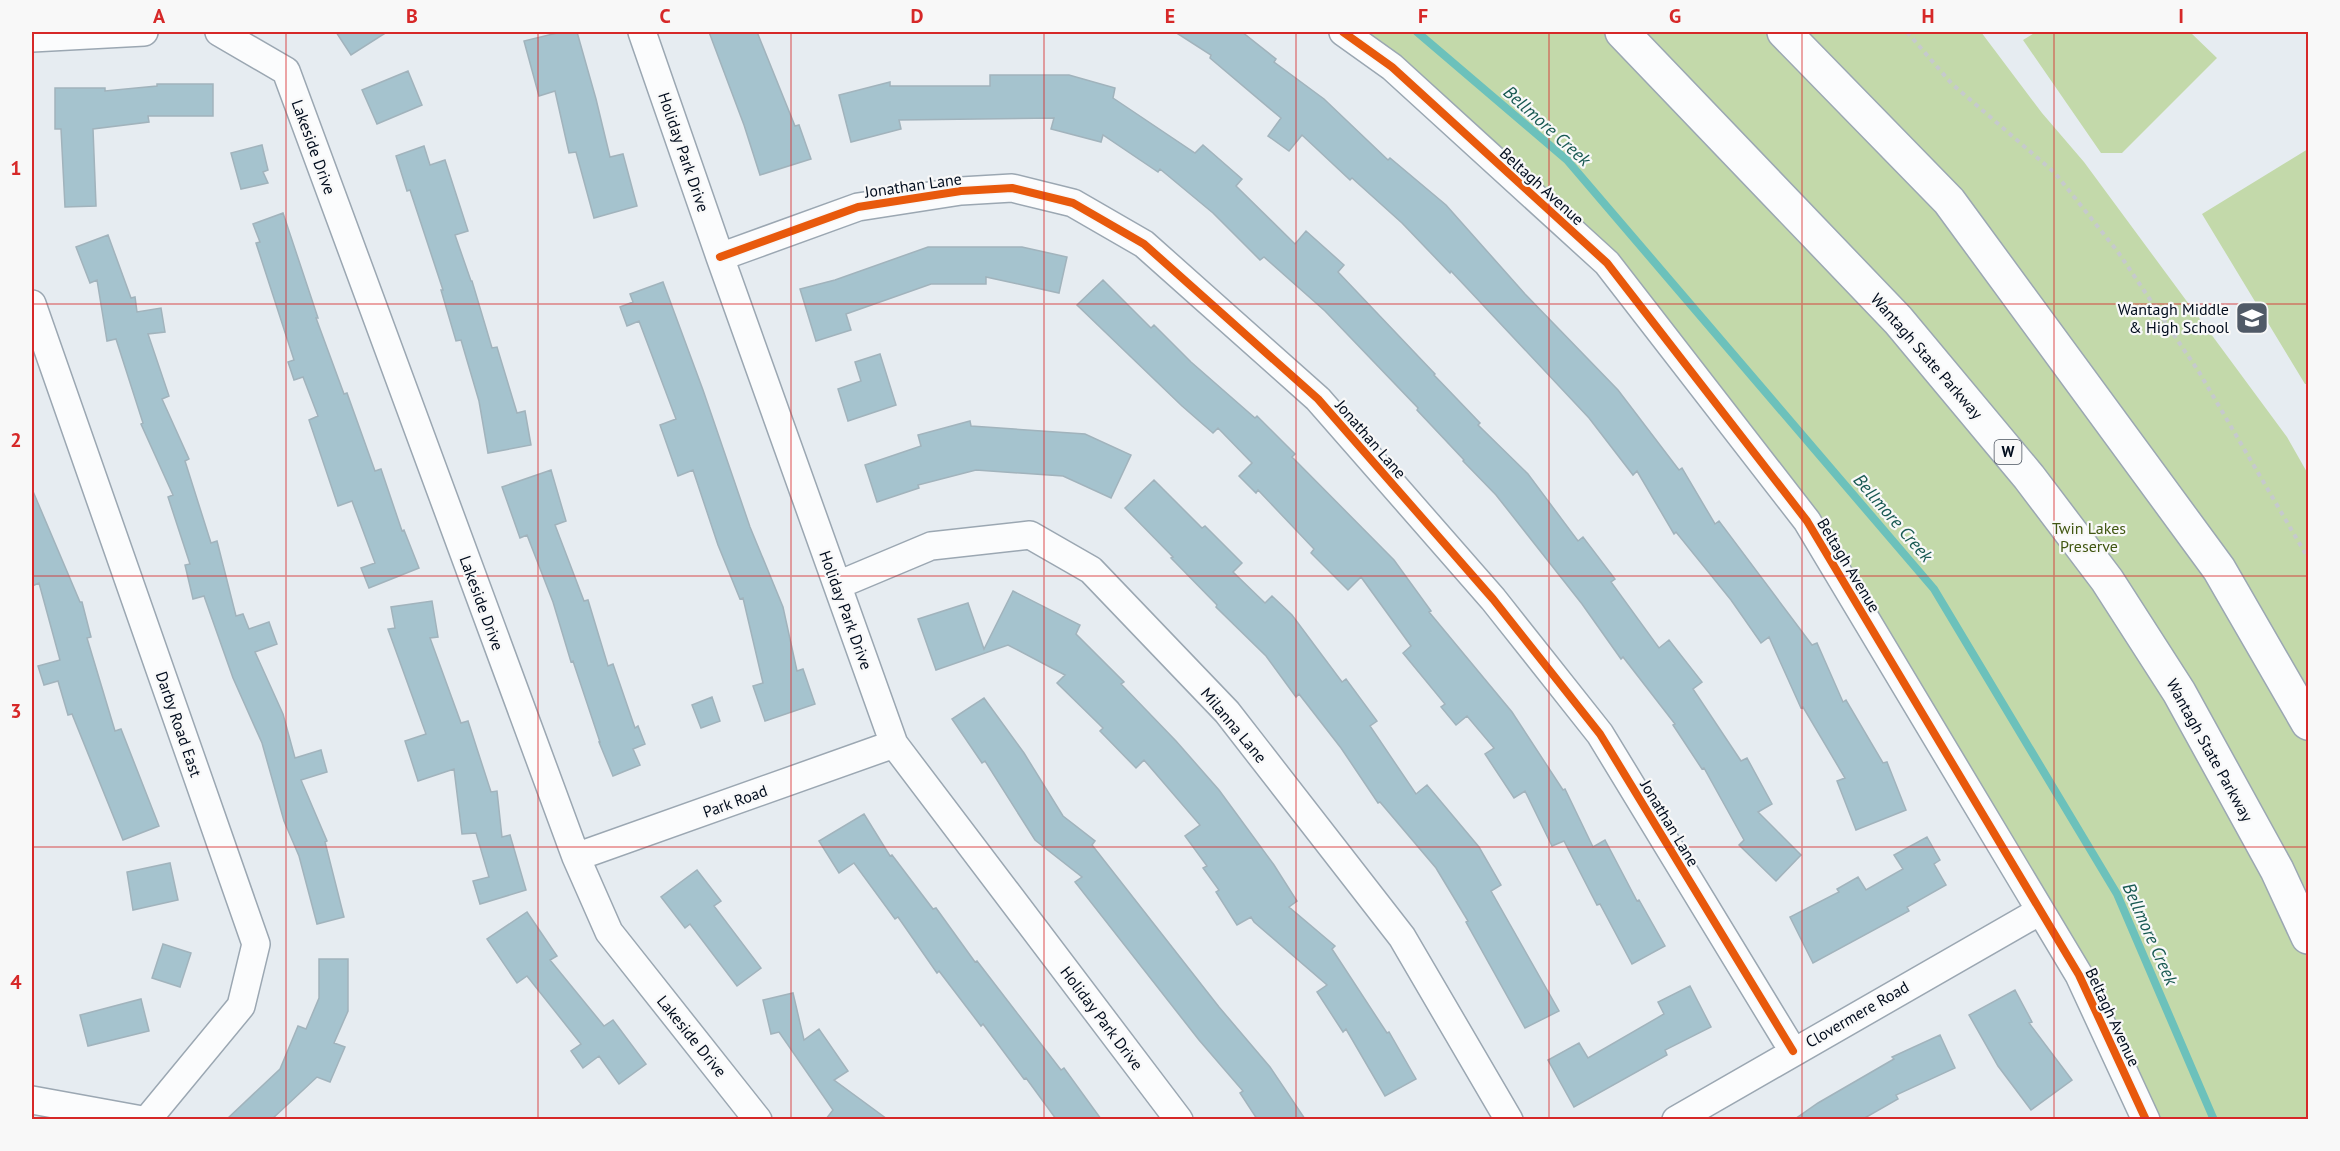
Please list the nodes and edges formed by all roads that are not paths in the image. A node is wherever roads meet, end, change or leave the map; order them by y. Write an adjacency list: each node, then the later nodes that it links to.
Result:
1 (144, 32): 7 (street)
2 (219, 32): 13 (street, Lakeside Drive)
3 (642, 32): 8 (street, Holiday Park Drive)
4 (1343, 32): 14 (street, Beltagh Avenue)
5 (1622, 32): 15 (highway, Wantagh State Parkway / W)
6 (1784, 32): 11 (highway)
7 (32, 38)
8 (720, 257): 10 (street, Holiday Park Drive); 16 (street, Jonathan Lane)
9 (32, 304): 19 (street, Darby Road East)
10 (838, 585): 12 (street, Holiday Park Drive); 22 (street, Milanna Lane)
11 (2308, 723)
12 (894, 744): 13 (street, Park Road); 21 (street, Holiday Park Drive)
13 (576, 857): 20 (street, Lakeside Drive)
14 (2040, 911): 16 (street, Clovermere Road); 24 (street, Beltagh Avenue)
15 (2308, 937)
16 (1793, 1051): 23 (street, Clovermere Road)
17 (32, 1100): 18 (street)
18 (142, 1119)
19 (147, 1119)
20 (758, 1119)
21 (1179, 1119)
22 (1509, 1119)
23 (1676, 1119)
24 (2146, 1119)

